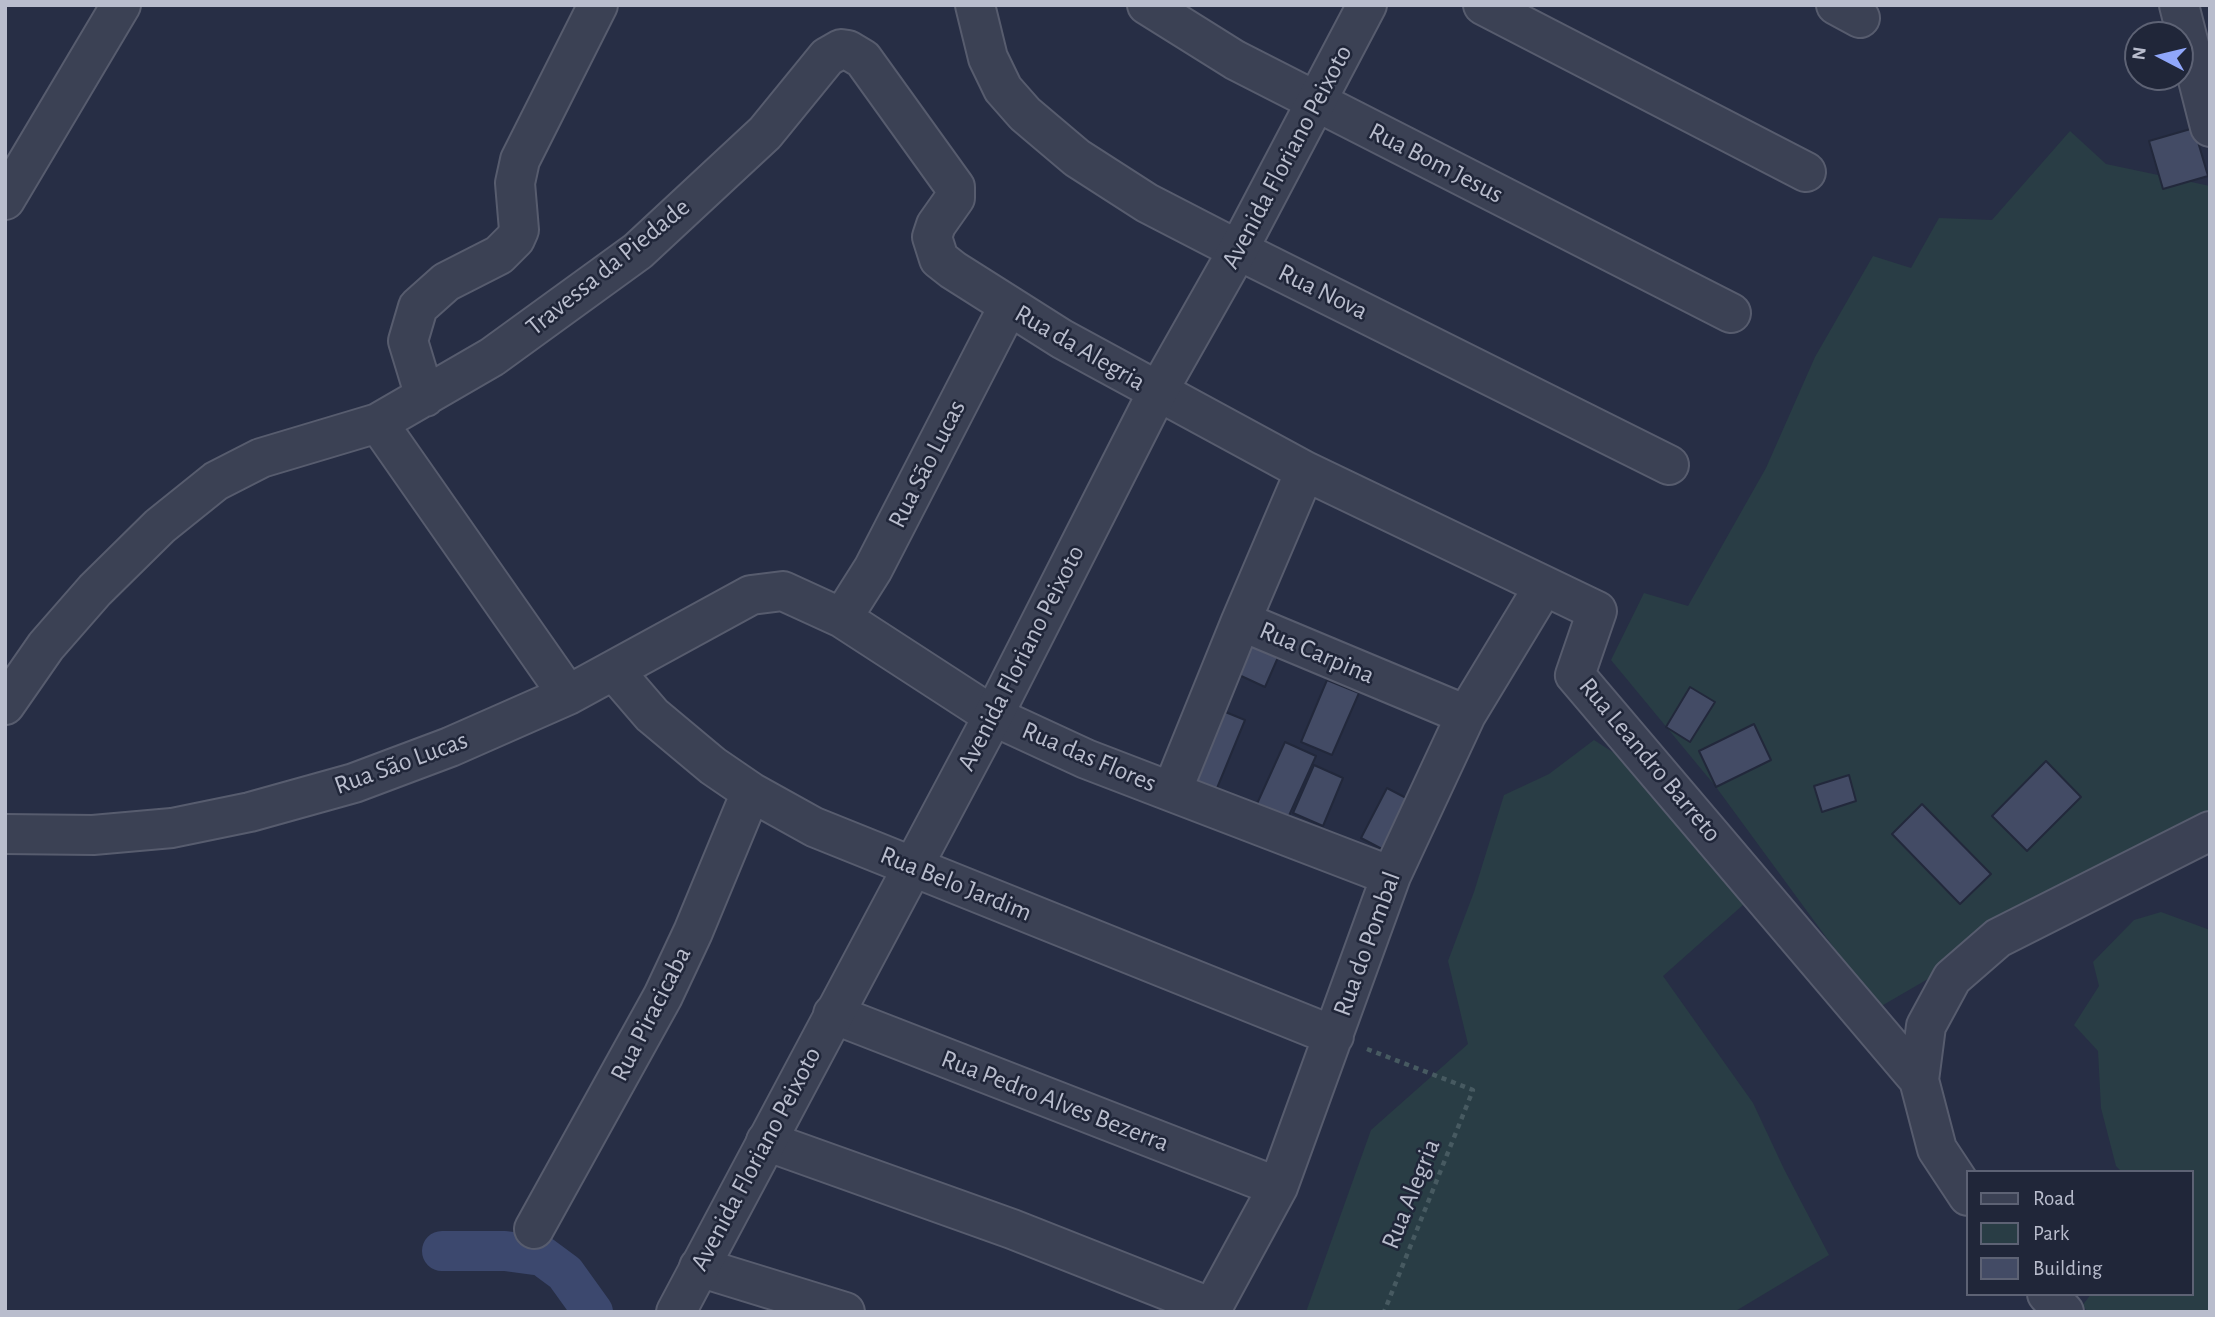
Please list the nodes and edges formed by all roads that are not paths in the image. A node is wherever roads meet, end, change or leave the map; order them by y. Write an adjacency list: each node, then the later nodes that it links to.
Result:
1 (121, 5): 12 (street)
2 (598, 5): 17 (street)
3 (975, 5): 13 (street, Rua Nova)
4 (1147, 5): 9 (street, Rua Bom Jesus)
5 (1367, 5): 9 (street, Avenida Floriano Peixoto)
6 (1483, 5): 11 (street)
7 (2179, 5): 10 (street)
8 (841, 49): 14 (street, Rua da Alegria); 17 (street, Travessa da Piedade)
9 (1317, 102): 13 (street, Avenida Floriano Peixoto); 15 (street, Rua Bom Jesus)
10 (2210, 127)
11 (1806, 172)
12 (5, 200)
13 (1238, 250): 16 (street, Avenida Floriano Peixoto); 19 (street, Rua Nova)
14 (1008, 307): 16 (street, Rua da Alegria); 23 (street, Rua São Lucas)
15 (1731, 313)
16 (1157, 393): 20 (street, Rua da Alegria); 29 (street, Avenida Floriano Peixoto)
17 (425, 397): 18 (street, Travessa da Piedade)
18 (378, 423): 26 (street); 27 (street, Travessa da Piedade)
19 (1669, 465)
20 (1305, 471): 21 (street, Rua Leandro Barreto); 24 (street, Rua Carpina)
21 (1544, 586): 28 (street, Rua do Pombal); 38 (street, Rua Leandro Barreto)
22 (766, 591): 23 (street, Rua das Flores); 25 (street, Rua São Lucas)
23 (842, 618): 29 (street, Rua das Flores)
24 (1241, 621): 28 (street, Rua Carpina); 31 (street)
25 (615, 672): 26 (street, Rua São Lucas); 30 (street, Rua Belo Jardim)
26 (568, 695): 33 (street, Rua São Lucas)
27 (5, 705)
28 (1466, 715): 35 (street, Rua do Pombal)
29 (993, 716): 31 (street, Rua das Flores); 34 (street, Avenida Floriano Peixoto)
30 (751, 792): 34 (street, Rua Belo Jardim); 42 (street, Rua Piracicaba)
31 (1172, 792): 35 (street, Rua das Flores)
32 (2210, 831): 38 (street)
33 (5, 834)
34 (912, 866): 36 (street, Avenida Floriano Peixoto); 37 (street, Rua Belo Jardim)
35 (1391, 876): 37 (street, Rua do Pombal)
36 (833, 1014): 39 (street, Avenida Floriano Peixoto); 40 (street, Rua Pedro Alves Bezerra)
37 (1334, 1036): 40 (street, Rua do Pombal)
38 (1919, 1080): 41 (street)
39 (766, 1141): 43 (street, Avenida Floriano Peixoto); 45 (street)
40 (1278, 1187): 45 (street, Rua do Pombal)
41 (1966, 1193)
42 (534, 1229)
43 (699, 1267): 46 (street, Avenida Floriano Peixoto); 47 (street)
44 (2049, 1296): 48 (street)
45 (1211, 1310)
46 (676, 1312)
47 (845, 1312)
48 (2064, 1312)

